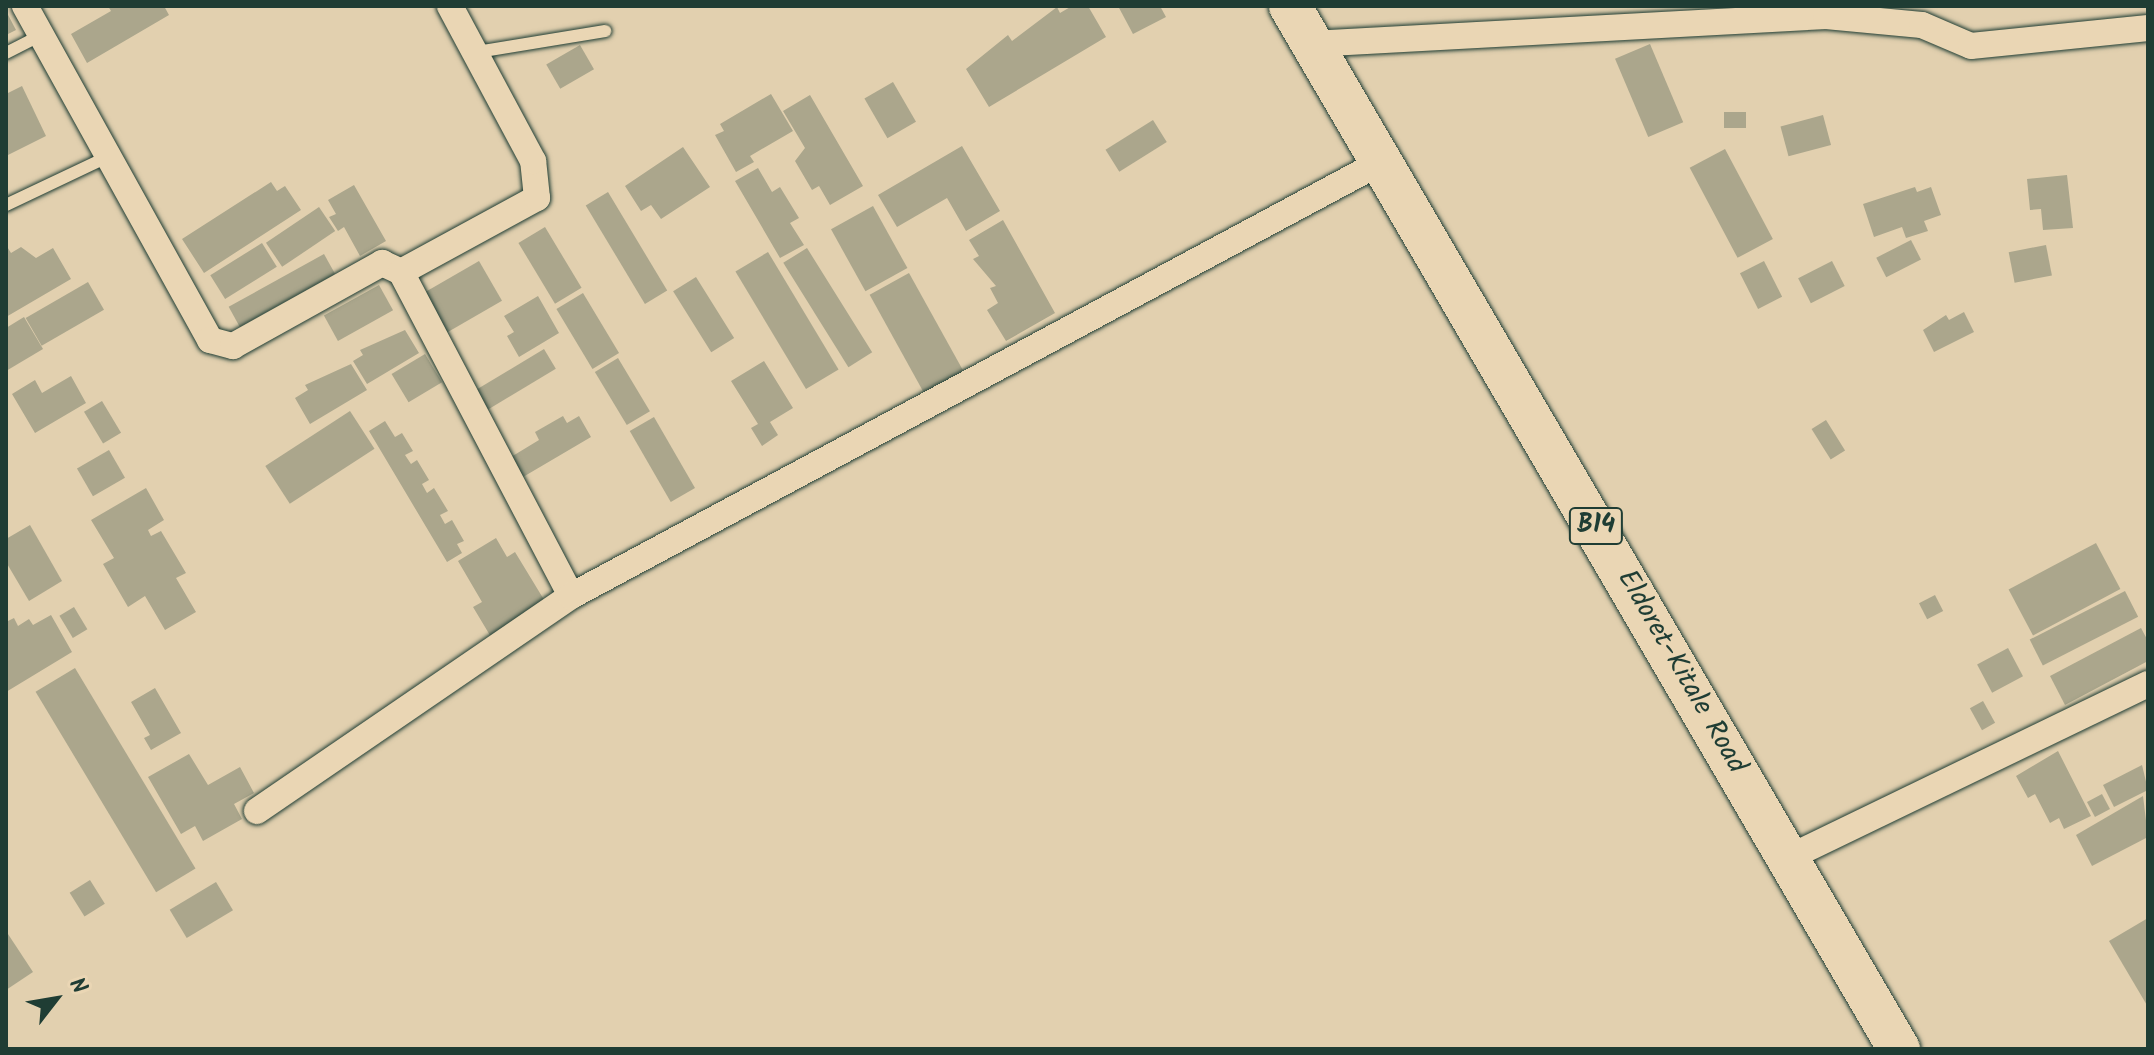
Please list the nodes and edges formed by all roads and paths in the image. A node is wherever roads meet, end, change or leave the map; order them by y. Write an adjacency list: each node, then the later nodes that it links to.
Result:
1 (450, 6): 9 (street)
2 (1290, 6): 8 (highway, Eldoret-Kitale Road / B14)
3 (31, 8): 7 (street)
4 (1825, 11): 5 (street); 8 (street)
5 (2148, 28)
6 (605, 31): 9 (lane)
7 (40, 36): 10 (lane); 11 (street)
8 (1311, 44): 12 (highway, Eldoret-Kitale Road / B14)
9 (477, 52): 14 (street)
10 (6, 53)
11 (105, 158): 13 (lane); 14 (street)
12 (1383, 161): 15 (street); 18 (highway, Eldoret-Kitale Road / B14)
13 (6, 205)
14 (401, 272): 15 (street)
15 (571, 596): 17 (street)
16 (2148, 684): 18 (street)
17 (257, 811)
18 (1788, 858): 19 (highway, Eldoret-Kitale Road / B14)
19 (1899, 1049)

